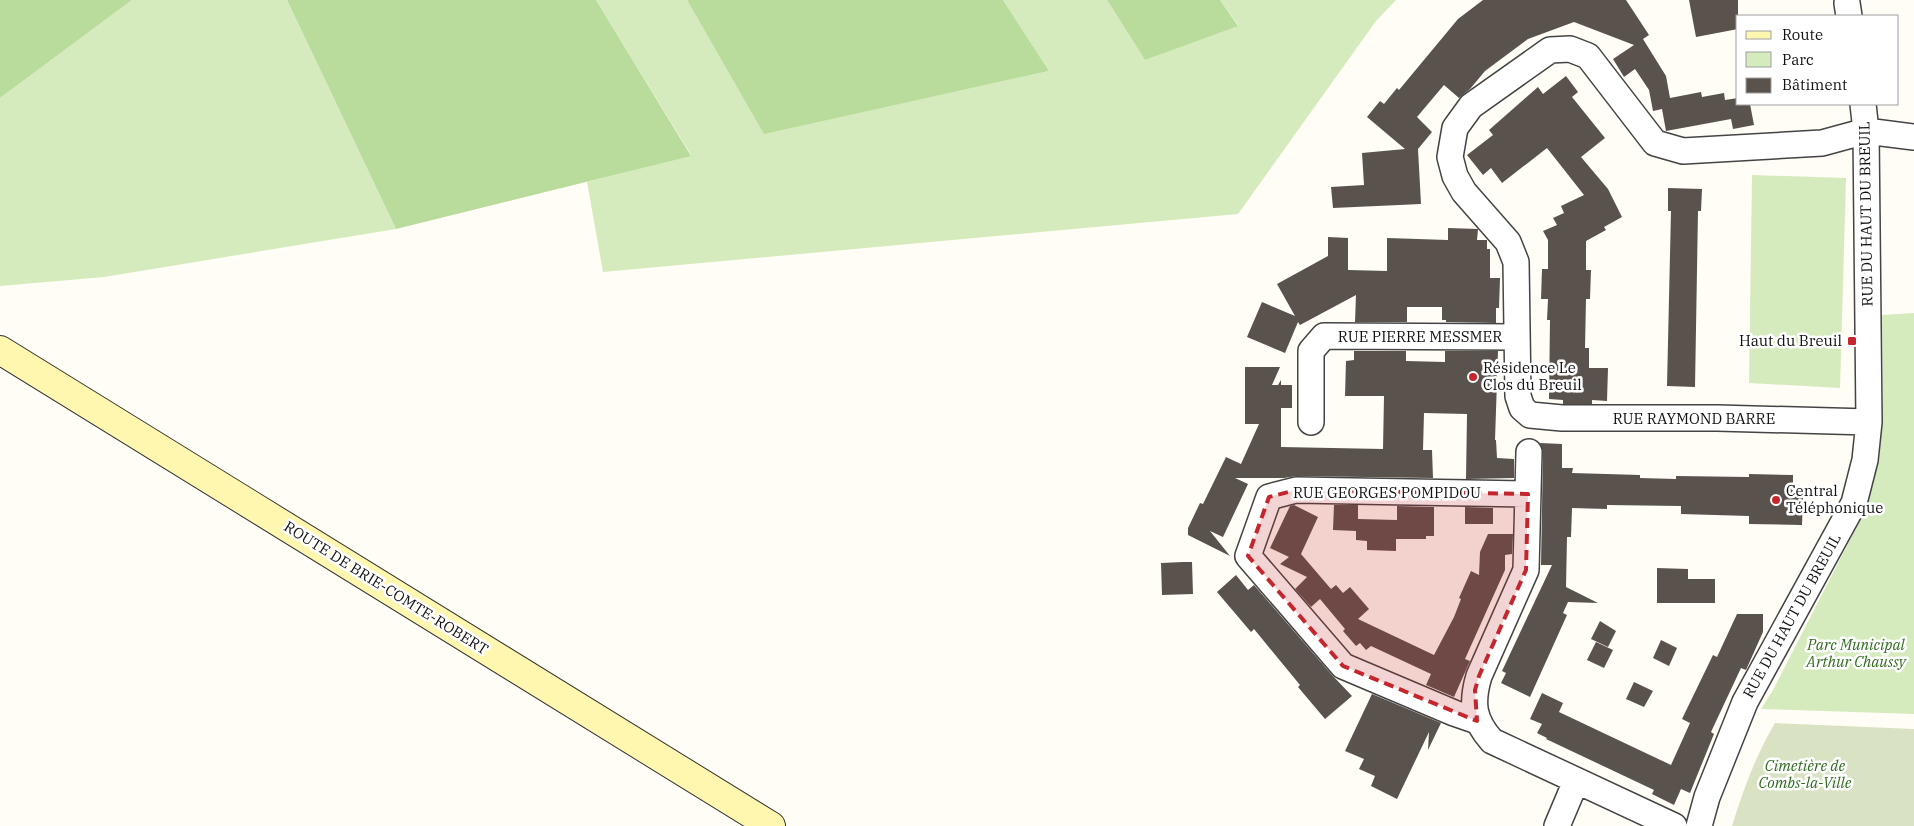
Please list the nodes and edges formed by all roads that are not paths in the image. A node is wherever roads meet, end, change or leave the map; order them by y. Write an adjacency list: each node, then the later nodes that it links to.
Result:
1 (1862, 105): 2 (street, RUE DU HAUT DU BREUIL)
2 (1866, 131): 3 (street); 4 (street); 7 (street, RUE DU HAUT DU BREUIL)
3 (1914, 137)
4 (1517, 337): 6 (street, RUE PIERRE MESSMER); 7 (street, RUE RAYMOND BARRE)
5 (0, 350): 12 (main road, ROUTE DE BRIE-COMTE-ROBERT)
6 (1311, 422)
7 (1869, 422): 15 (street, RUE DU HAUT DU BREUIL)
8 (1529, 452): 9 (street)
9 (1528, 494): 10 (street); 10 (street, RUE GEORGES POMPIDOU)
10 (1477, 721): 11 (street)
11 (1576, 782): 13 (street); 14 (street)
12 (771, 826)
13 (1557, 826)
14 (1674, 826)
15 (1699, 826)

